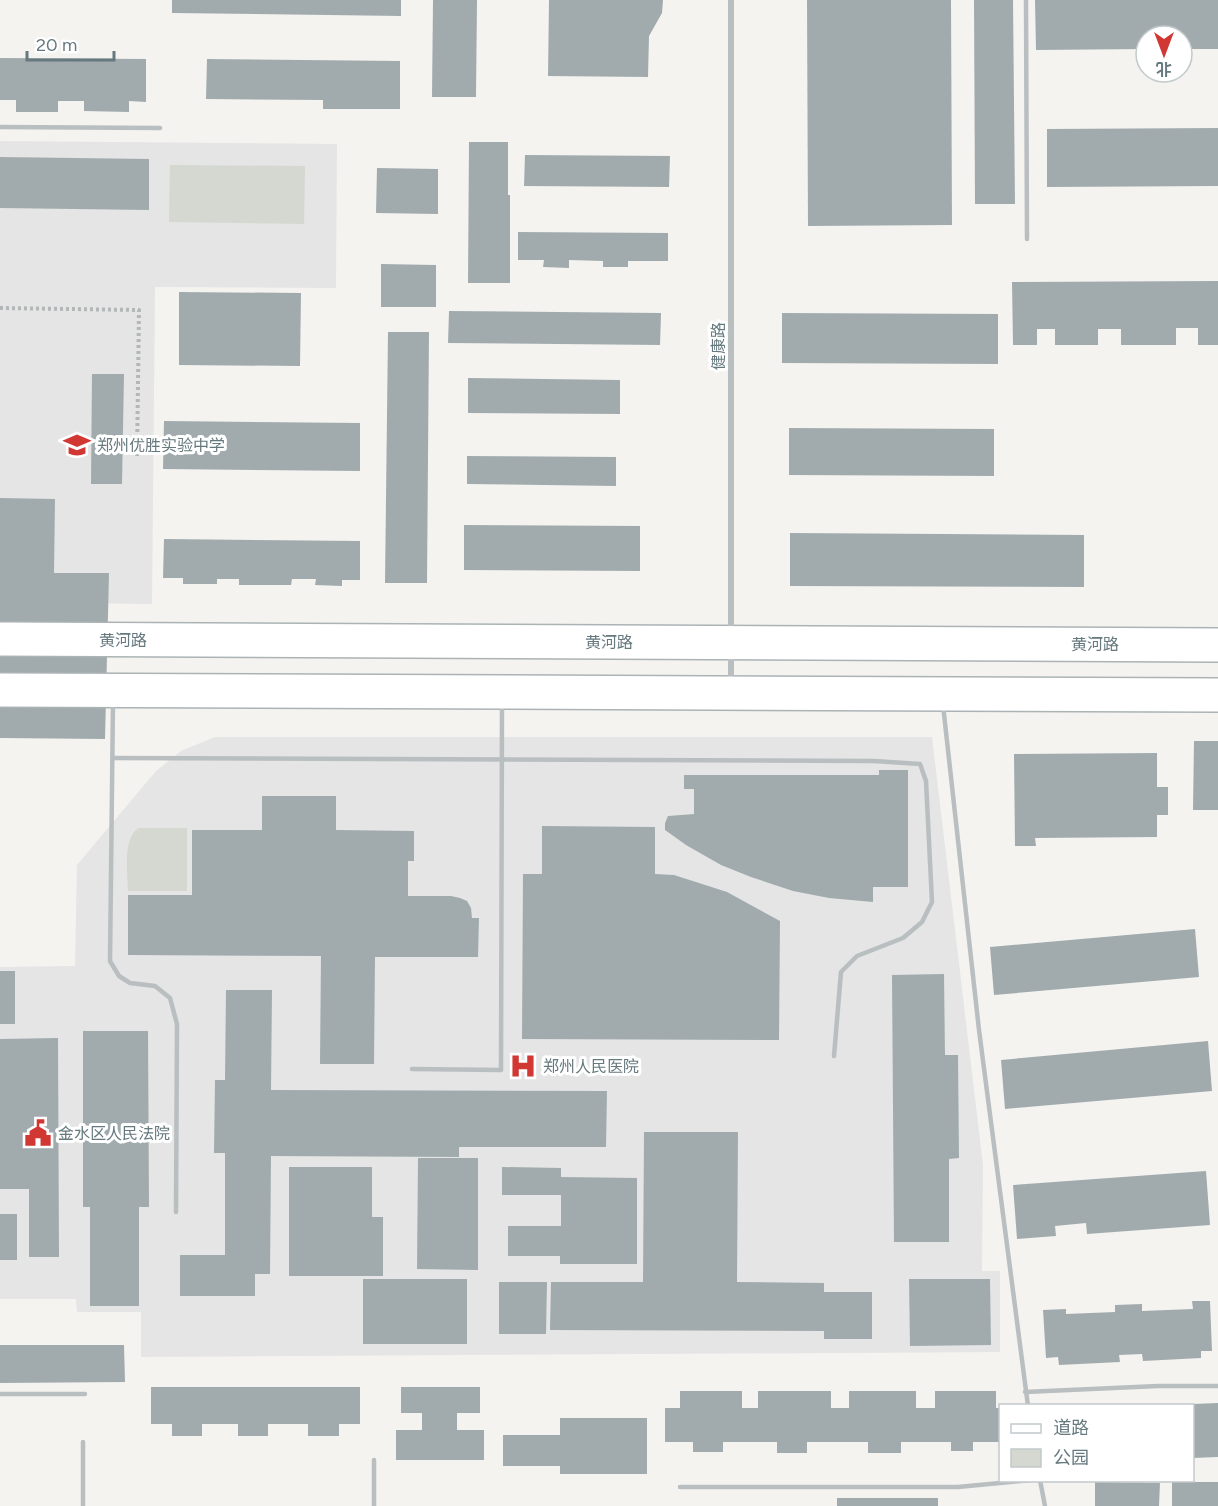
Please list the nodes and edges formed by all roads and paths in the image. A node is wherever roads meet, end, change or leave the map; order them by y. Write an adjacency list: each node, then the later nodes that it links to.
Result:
1 (731, 0): 9 (street, 健康路)
2 (1026, 0): 5 (lane)
3 (0, 126): 4 (lane)
4 (160, 128)
5 (1027, 239)
6 (0, 309): 7 (path)
7 (137, 457)
8 (0, 639): 9 (main road, 黄河路)
9 (731, 643): 10 (main road, 黄河路); 14 (street, 健康路)
10 (1218, 645)
11 (0, 690): 12 (main road)
12 (113, 690): 13 (main road); 17 (lane)
13 (502, 692): 14 (main road); 18 (lane)
14 (731, 693): 15 (main road)
15 (941, 694): 16 (main road); 23 (lane)
16 (1218, 695)
17 (113, 758): 18 (lane); 21 (lane)
18 (502, 760): 19 (lane); 20 (lane)
19 (834, 1056)
20 (412, 1070)
21 (176, 1212)
22 (1218, 1386): 23 (lane)
23 (1025, 1392): 26 (lane)
24 (0, 1394): 25 (lane)
25 (85, 1394)
26 (1028, 1404)
27 (83, 1442): 32 (lane)
28 (374, 1460): 33 (lane)
29 (1010, 1482): 31 (lane)
30 (1040, 1482): 34 (lane)
31 (680, 1487)
32 (83, 1506)
33 (374, 1506)
34 (1045, 1506)

